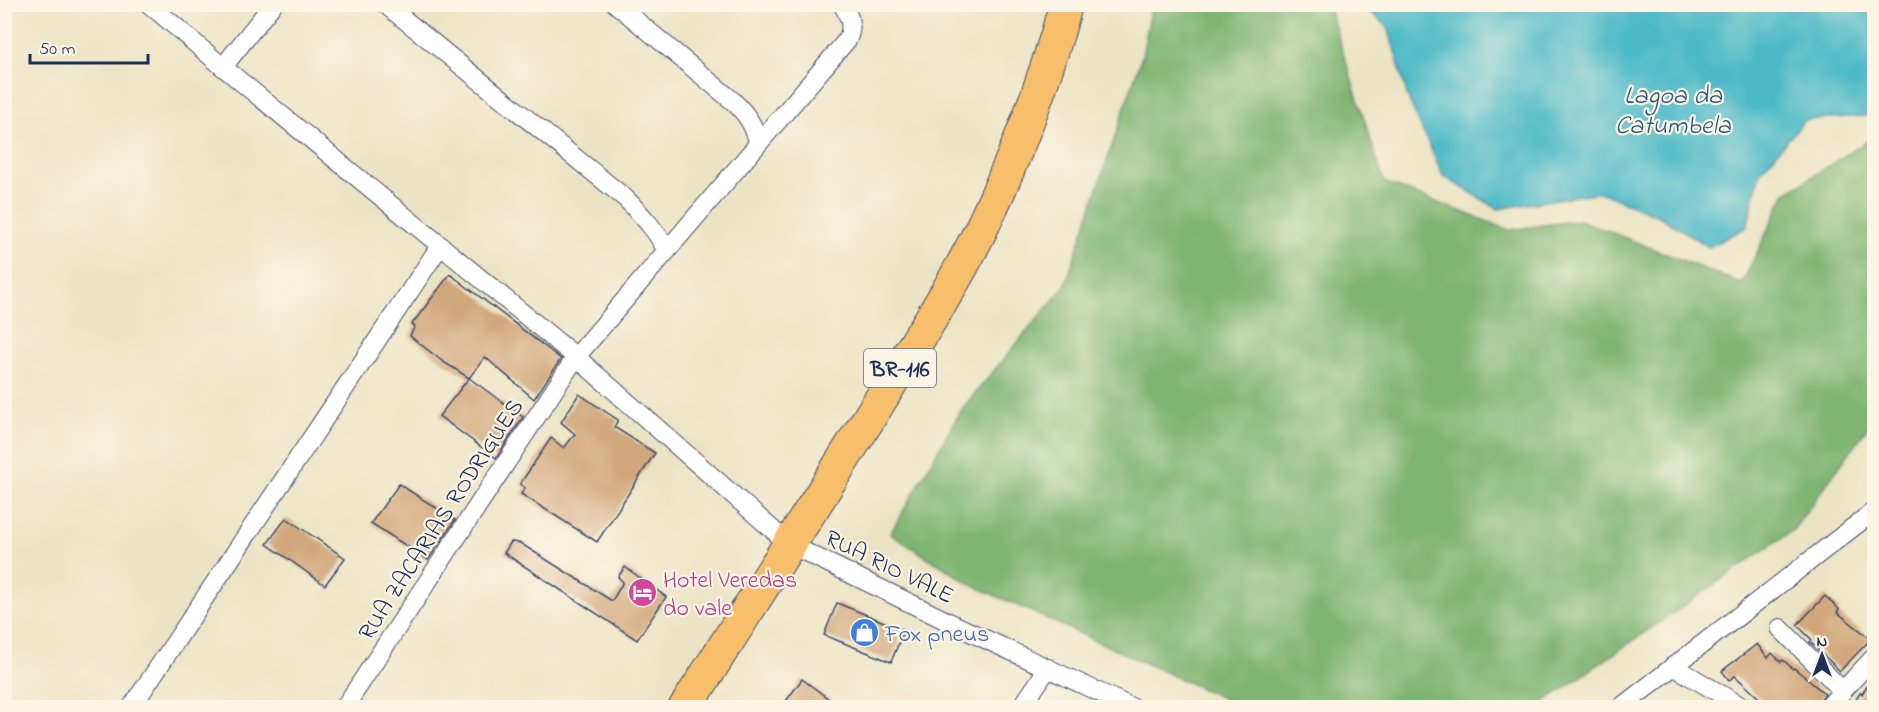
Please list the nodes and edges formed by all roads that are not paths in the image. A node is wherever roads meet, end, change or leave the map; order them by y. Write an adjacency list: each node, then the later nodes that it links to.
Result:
1 (149, 4): 7 (street, RUA RIO VALE)
2 (273, 4): 7 (street)
3 (385, 4): 10 (street)
4 (616, 4): 8 (street)
5 (842, 4): 8 (street, RUA ZACARIAS RODRIGUES)
6 (1066, 4): 13 (highway, BR-116)
7 (223, 67): 9 (street, RUA RIO VALE)
8 (758, 142): 10 (street, RUA ZACARIAS RODRIGUES)
9 (440, 246): 11 (street, RUA RIO VALE); 19 (street)
10 (667, 251): 11 (street, RUA ZACARIAS RODRIGUES)
11 (576, 357): 13 (street, RUA RIO VALE); 20 (street, RUA ZACARIAS RODRIGUES)
12 (1875, 511): 16 (street)
13 (789, 544): 17 (street, RUA RIO VALE); 21 (highway, BR-116)
14 (1780, 628): 18 (street)
15 (1875, 657): 18 (street)
16 (1673, 666): 24 (street); 25 (street)
17 (1048, 668): 22 (street); 23 (street, RUA RIO VALE)
18 (1843, 690): 26 (street)
19 (131, 708)
20 (344, 708)
21 (685, 708)
22 (1021, 708)
23 (1133, 708)
24 (1620, 708)
25 (1744, 708)
26 (1827, 708)

